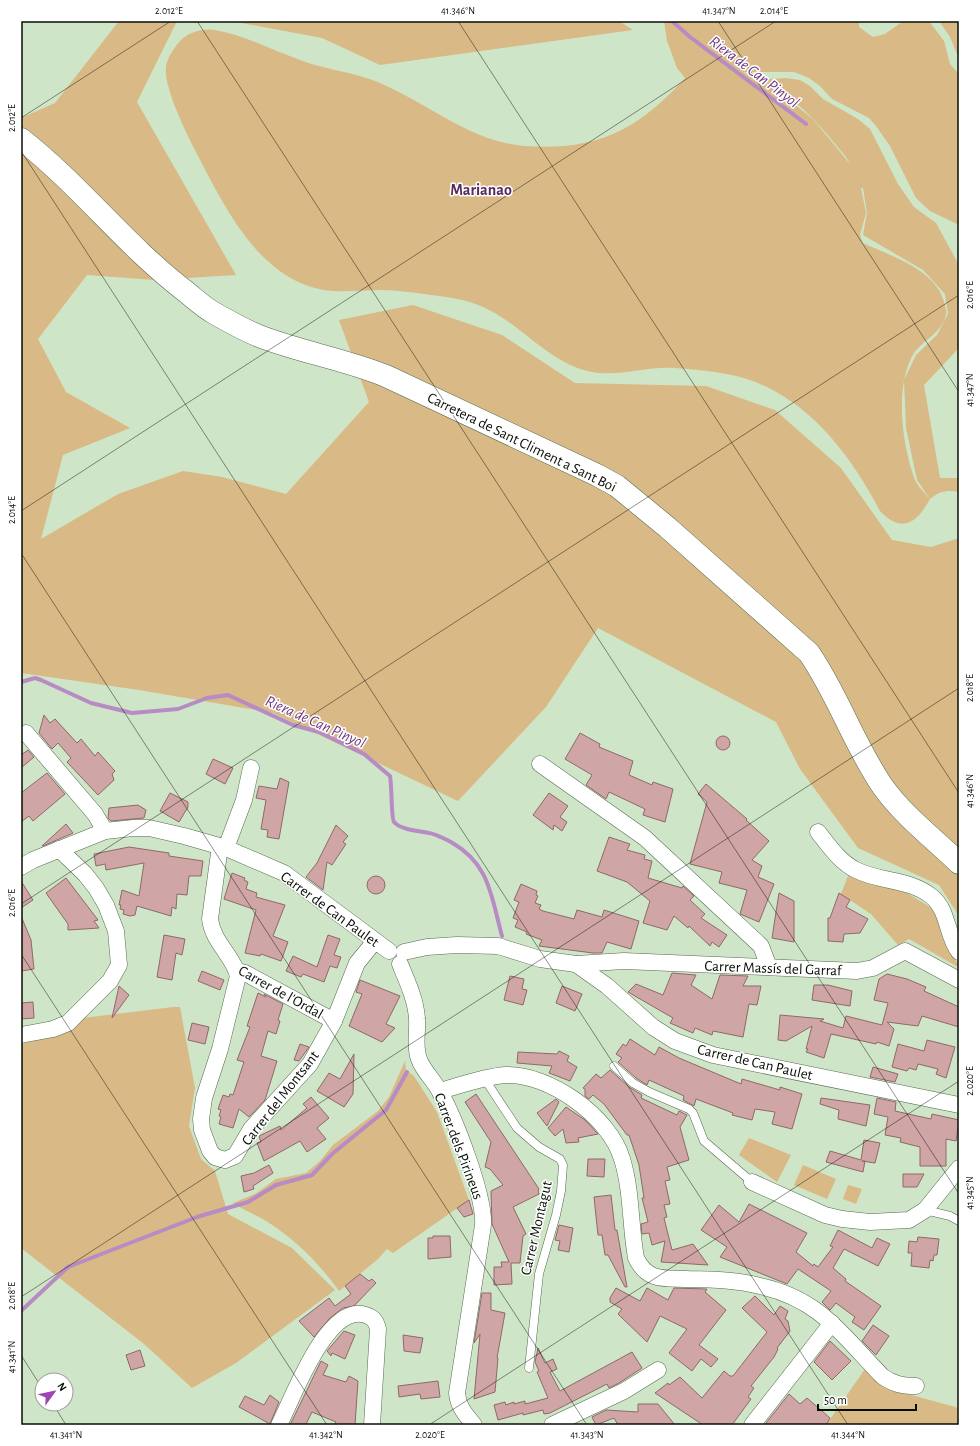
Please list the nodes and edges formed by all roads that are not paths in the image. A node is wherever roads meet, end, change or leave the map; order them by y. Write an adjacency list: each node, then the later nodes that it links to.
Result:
1 (21, 139): 9 (street, Carretera de Sant Climent a Sant Boi)
2 (26, 733): 5 (street)
3 (540, 764): 17 (street)
4 (251, 768): 7 (street, Carrer de l'Ordal)
5 (105, 831): 7 (street, Carrer de Can Paulet); 8 (street, Carrer de Can Paulet)
6 (818, 832): 12 (street)
7 (223, 847): 11 (street, Carrer de Can Paulet); 18 (street, Carrer de l'Ordal)
8 (59, 849): 10 (street, Carrer de Can Paulet); 22 (street)
9 (959, 862)
10 (21, 867)
11 (375, 941): 13 (street, Carrer de Can Paulet); 21 (street, Carrer del Montsant)
12 (959, 952)
13 (402, 958): 16 (street, Carrer de Can Paulet); 25 (street, Carrer dels Pirineus)
14 (624, 961): 15 (street, Carrer Massís del Garraf); 17 (street, Carrer Massís del Garraf); 20 (street)
15 (607, 962): 16 (street, Carrer de Can Paulet)
16 (576, 964): 20 (street, Carrer de Can Paulet)
17 (769, 967): 19 (street, Carrer Massís del Garraf)
18 (237, 971): 21 (street, Carrer de l'Ordal); 21 (street, Carrer del Montsant)
19 (959, 980)
20 (609, 989): 26 (street, Carrer de Can Paulet)
21 (334, 1021)
22 (21, 1035)
23 (614, 1066): 28 (lane)
24 (484, 1078): 25 (street); 31 (street); 32 (lane, Carrer Montagut)
25 (440, 1091): 37 (street, Carrer dels Pirineus)
26 (959, 1105)
27 (959, 1168): 29 (street)
28 (752, 1182): 29 (street)
29 (925, 1210): 30 (lane)
30 (959, 1221)
31 (832, 1323): 34 (street); 39 (street)
32 (529, 1368)
33 (658, 1370): 38 (street)
34 (916, 1386)
35 (279, 1425): 36 (street)
36 (372, 1425)
37 (474, 1425)
38 (552, 1425)
39 (752, 1425)

